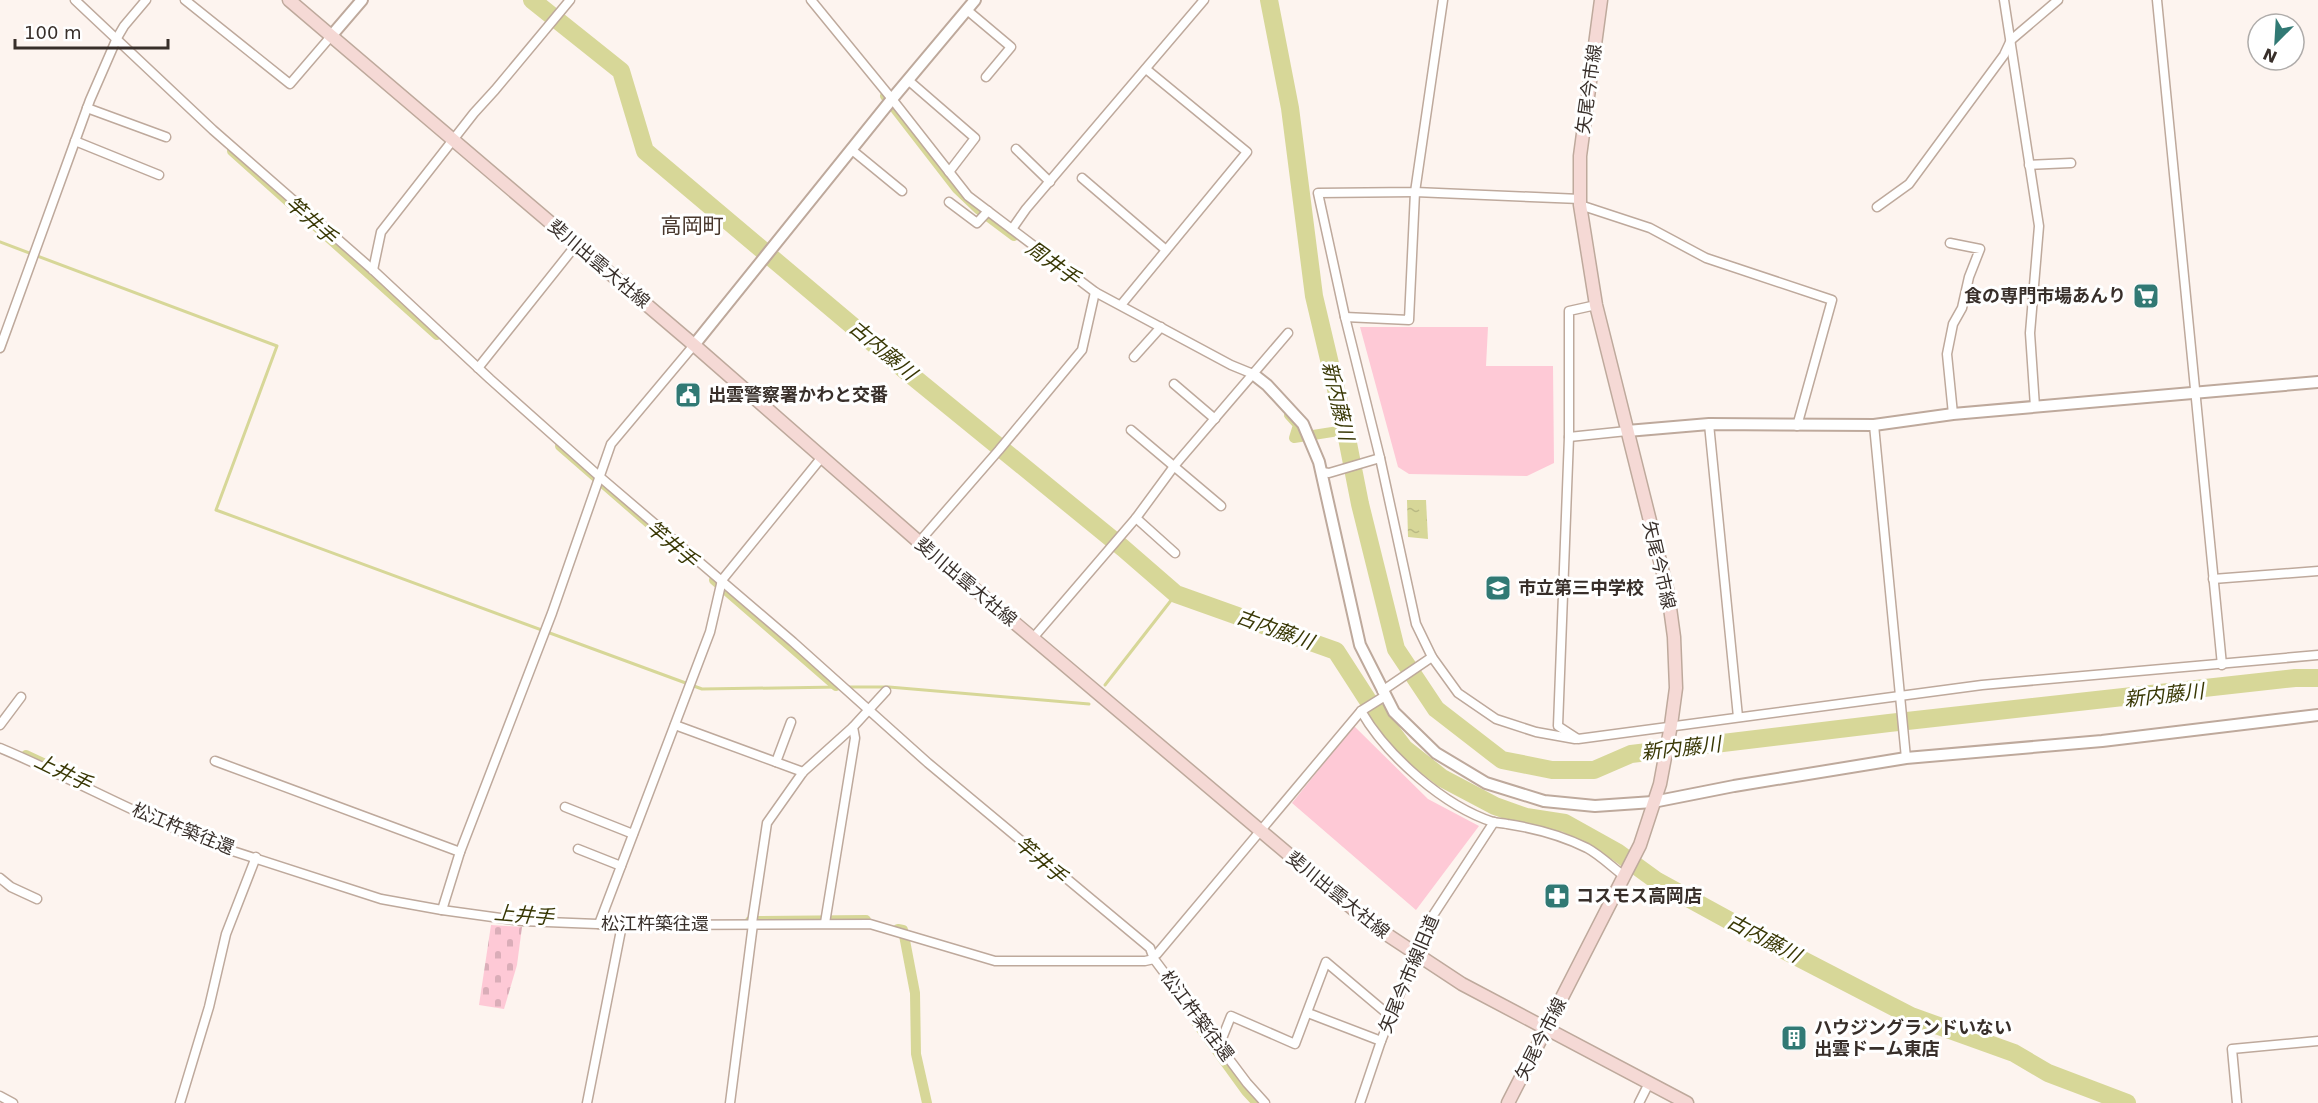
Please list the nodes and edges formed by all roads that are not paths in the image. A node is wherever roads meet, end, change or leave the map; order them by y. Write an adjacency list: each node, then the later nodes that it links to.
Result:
1 (75, 0): 17 (street)
2 (146, 0): 17 (street)
3 (184, 0): 16 (street)
4 (289, 0): 16 (main road, 斐川出雲大社線)
5 (363, 0): 16 (street)
6 (570, 0): 25 (street)
7 (811, 0): 22 (street)
8 (975, 0): 15 (street)
9 (1204, 0): 19 (street)
10 (1443, 0): 36 (street)
11 (1601, 0): 38 (main road, 矢尾今市線)
12 (2004, 0): 18 (street)
13 (2058, 0): 18 (street)
14 (2157, 0): 59 (street)
15 (967, 10): 20 (street); 21 (street)
16 (332, 35): 25 (main road, 斐川出雲大社線)
17 (117, 39): 23 (street); 45 (street)
18 (2011, 40): 30 (street); 39 (street)
19 (1146, 69): 34 (street); 44 (street)
20 (986, 77)
21 (908, 80): 22 (street); 31 (street)
22 (892, 99): 28 (street); 31 (street)
23 (87, 108): 24 (street); 26 (street)
24 (166, 137)
25 (453, 140): 43 (main road, 斐川出雲大社線); 45 (street)
26 (75, 141): 32 (street); 53 (street)
27 (1016, 149): 34 (street)
28 (852, 150): 35 (street); 52 (street)
29 (2070, 164): 30 (street)
30 (2029, 165): 60 (street)
31 (949, 172): 40 (street)
32 (159, 175)
33 (1082, 178): 44 (street)
34 (1050, 182): 41 (street)
35 (902, 190)
36 (1415, 192): 38 (street); 49 (street); 49 (street)
37 (949, 202): 40 (street)
38 (1580, 202): 48 (main road, 矢尾今市線); 65 (street)
39 (1876, 207)
40 (988, 211): 41 (street)
41 (1012, 229): 46 (street)
42 (1950, 243): 61 (street)
43 (576, 245): 52 (main road, 斐川出雲大社線); 55 (street)
44 (1166, 250): 47 (street)
45 (374, 270): 55 (street)
46 (1095, 292): 47 (street); 76 (street)
47 (1121, 305): 50 (street)
48 (1596, 305): 67 (main road, 矢尾今市線); 68 (street)
49 (1345, 317): 70 (street)
50 (1161, 327): 54 (street); 56 (street)
51 (1288, 333): 56 (street)
52 (694, 345): 69 (main road, 斐川出雲大社線); 73 (street)
53 (0, 348)
54 (1134, 357)
55 (478, 368): 73 (street)
56 (1253, 374): 62 (street); 72 (street)
57 (2318, 382): 59 (street)
58 (1174, 384): 62 (street)
59 (2196, 392): 60 (street); 79 (street)
60 (2035, 407): 61 (street)
61 (1953, 414): 64 (street)
62 (1215, 419): 71 (street)
63 (1709, 424): 65 (street); 67 (street); 92 (street)
64 (1874, 425): 65 (street); 87 (street)
65 (1797, 426)
66 (1131, 430): 71 (street)
67 (1628, 431): 68 (street); 96 (main road, 矢尾今市線)
68 (1569, 437): 98 (street)
69 (822, 457): 76 (main road, 斐川出雲大社線); 80 (street)
70 (1378, 459): 72 (street); 83 (street)
71 (1175, 465): 74 (street); 75 (street)
72 (1325, 472): 86 (street)
73 (600, 477): 80 (street); 110 (street)
74 (1221, 506)
75 (1136, 518): 77 (street); 81 (street)
76 (919, 542): 81 (main road, 斐川出雲大社線)
77 (1175, 554)
78 (2318, 571): 79 (street)
79 (2213, 579): 84 (street)
80 (722, 580): 89 (street); 95 (street)
81 (1033, 638): 107 (main road, 斐川出雲大社線)
82 (2318, 655): 84 (street)
83 (1432, 657): 86 (street); 98 (street)
84 (2222, 664): 87 (street)
85 (886, 691): 89 (street)
86 (1383, 693): 90 (street); 104 (street)
87 (1898, 696): 92 (street); 100 (street)
88 (21, 697): 94 (street)
89 (868, 709): 97 (street); 122 (street)
90 (1361, 711): 106 (street); 107 (street)
91 (2318, 716): 100 (street)
92 (1738, 717): 96 (street)
93 (791, 722): 102 (street)
94 (0, 725)
95 (675, 725): 102 (street); 108 (street)
96 (1671, 725): 98 (street); 104 (main road, 矢尾今市線)
97 (853, 727): 103 (street); 117 (street)
98 (1578, 739)
99 (0, 748): 111 (street, 松江杵築往還)
100 (1906, 758): 104 (street)
101 (215, 761): 110 (street)
102 (776, 762): 103 (street)
103 (803, 772): 119 (street)
104 (1653, 802): 113 (main road, 矢尾今市線)
105 (565, 807): 108 (street)
106 (1494, 822): 113 (street); 121 (street, 矢尾今市線旧道)
107 (1259, 831): 121 (main road, 斐川出雲大社線); 122 (street)
108 (633, 834): 112 (street)
109 (578, 849): 112 (street)
110 (460, 852): 116 (street)
111 (256, 857): 116 (street, 松江杵築往還); 132 (street)
112 (621, 866): 118 (street)
113 (1624, 876): 125 (main road, 矢尾今市線)
114 (0, 878): 115 (street)
115 (37, 899)
116 (442, 910): 118 (street, 松江杵築往還)
117 (825, 922): 119 (street, 松江杵築往還); 122 (street, 松江杵築往還)
118 (599, 924): 120 (street, 松江杵築往還)
119 (753, 924): 120 (street, 松江杵築往還); 134 (street)
120 (622, 925): 133 (street)
121 (1414, 954): 124 (street, 矢尾今市線旧道); 125 (main road, 斐川出雲大社線)
122 (1154, 957): 128 (street, 松江杵築往還)
123 (1308, 1012): 124 (street); 126 (street); 128 (street)
124 (1390, 1016): 126 (street, 矢尾今市線旧道)
125 (1546, 1028): 129 (main road, 斐川出雲大社線); 137 (main road, 矢尾今市線)
126 (1381, 1041): 136 (street, 矢尾今市線旧道)
127 (2318, 1041): 140 (street)
128 (1219, 1046): 135 (street, 松江杵築往還)
129 (1649, 1083): 138 (street); 139 (main road, 斐川出雲大社線)
130 (0, 1096): 131 (street)
131 (13, 1103)
132 (180, 1103)
133 (587, 1103)
134 (730, 1103)
135 (1265, 1103)
136 (1360, 1103)
137 (1508, 1103)
138 (1639, 1103)
139 (1687, 1103)
140 (2237, 1103)

